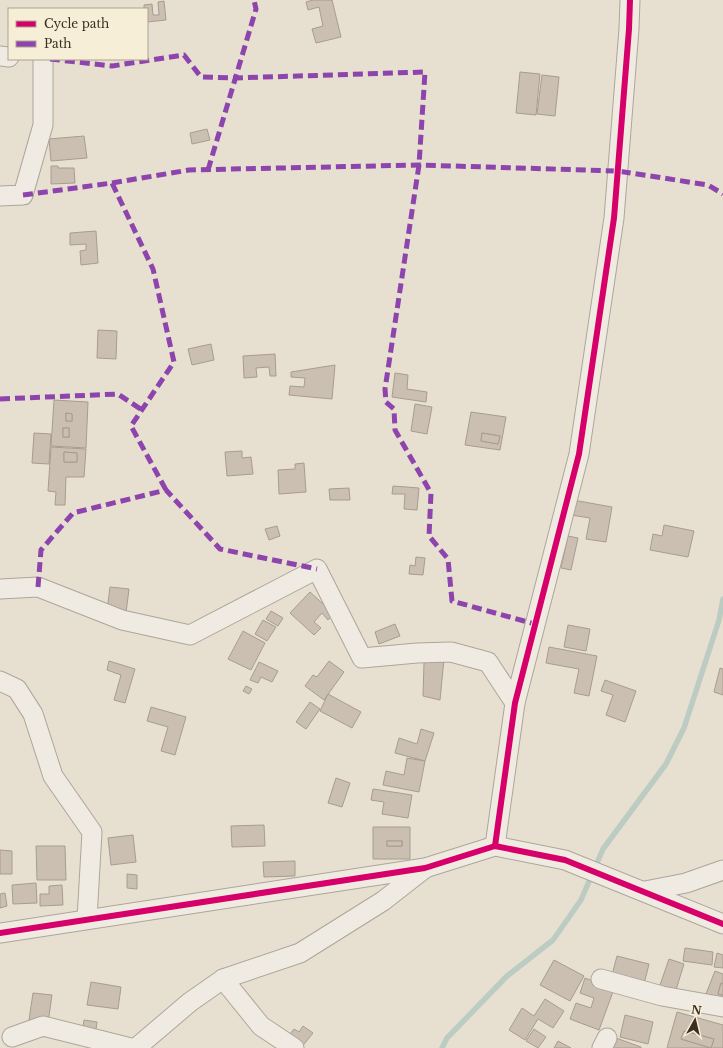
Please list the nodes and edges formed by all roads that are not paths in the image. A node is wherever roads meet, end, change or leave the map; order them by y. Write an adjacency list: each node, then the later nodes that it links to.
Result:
1 (630, 0): 6 (street)
2 (43, 60): 3 (street)
3 (0, 196)
4 (0, 589): 6 (street)
5 (0, 681): 11 (street)
6 (515, 703): 7 (street)
7 (495, 846): 8 (street); 10 (street)
8 (425, 868): 11 (street); 14 (street)
9 (723, 870): 10 (street)
10 (645, 891): 12 (street)
11 (87, 919): 13 (street)
12 (723, 924)
13 (0, 933)
14 (223, 979): 19 (street); 20 (street)
15 (601, 979): 16 (street)
16 (723, 1007)
17 (10, 1040): 18 (street)
18 (131, 1048)
19 (136, 1048)
20 (294, 1048)

